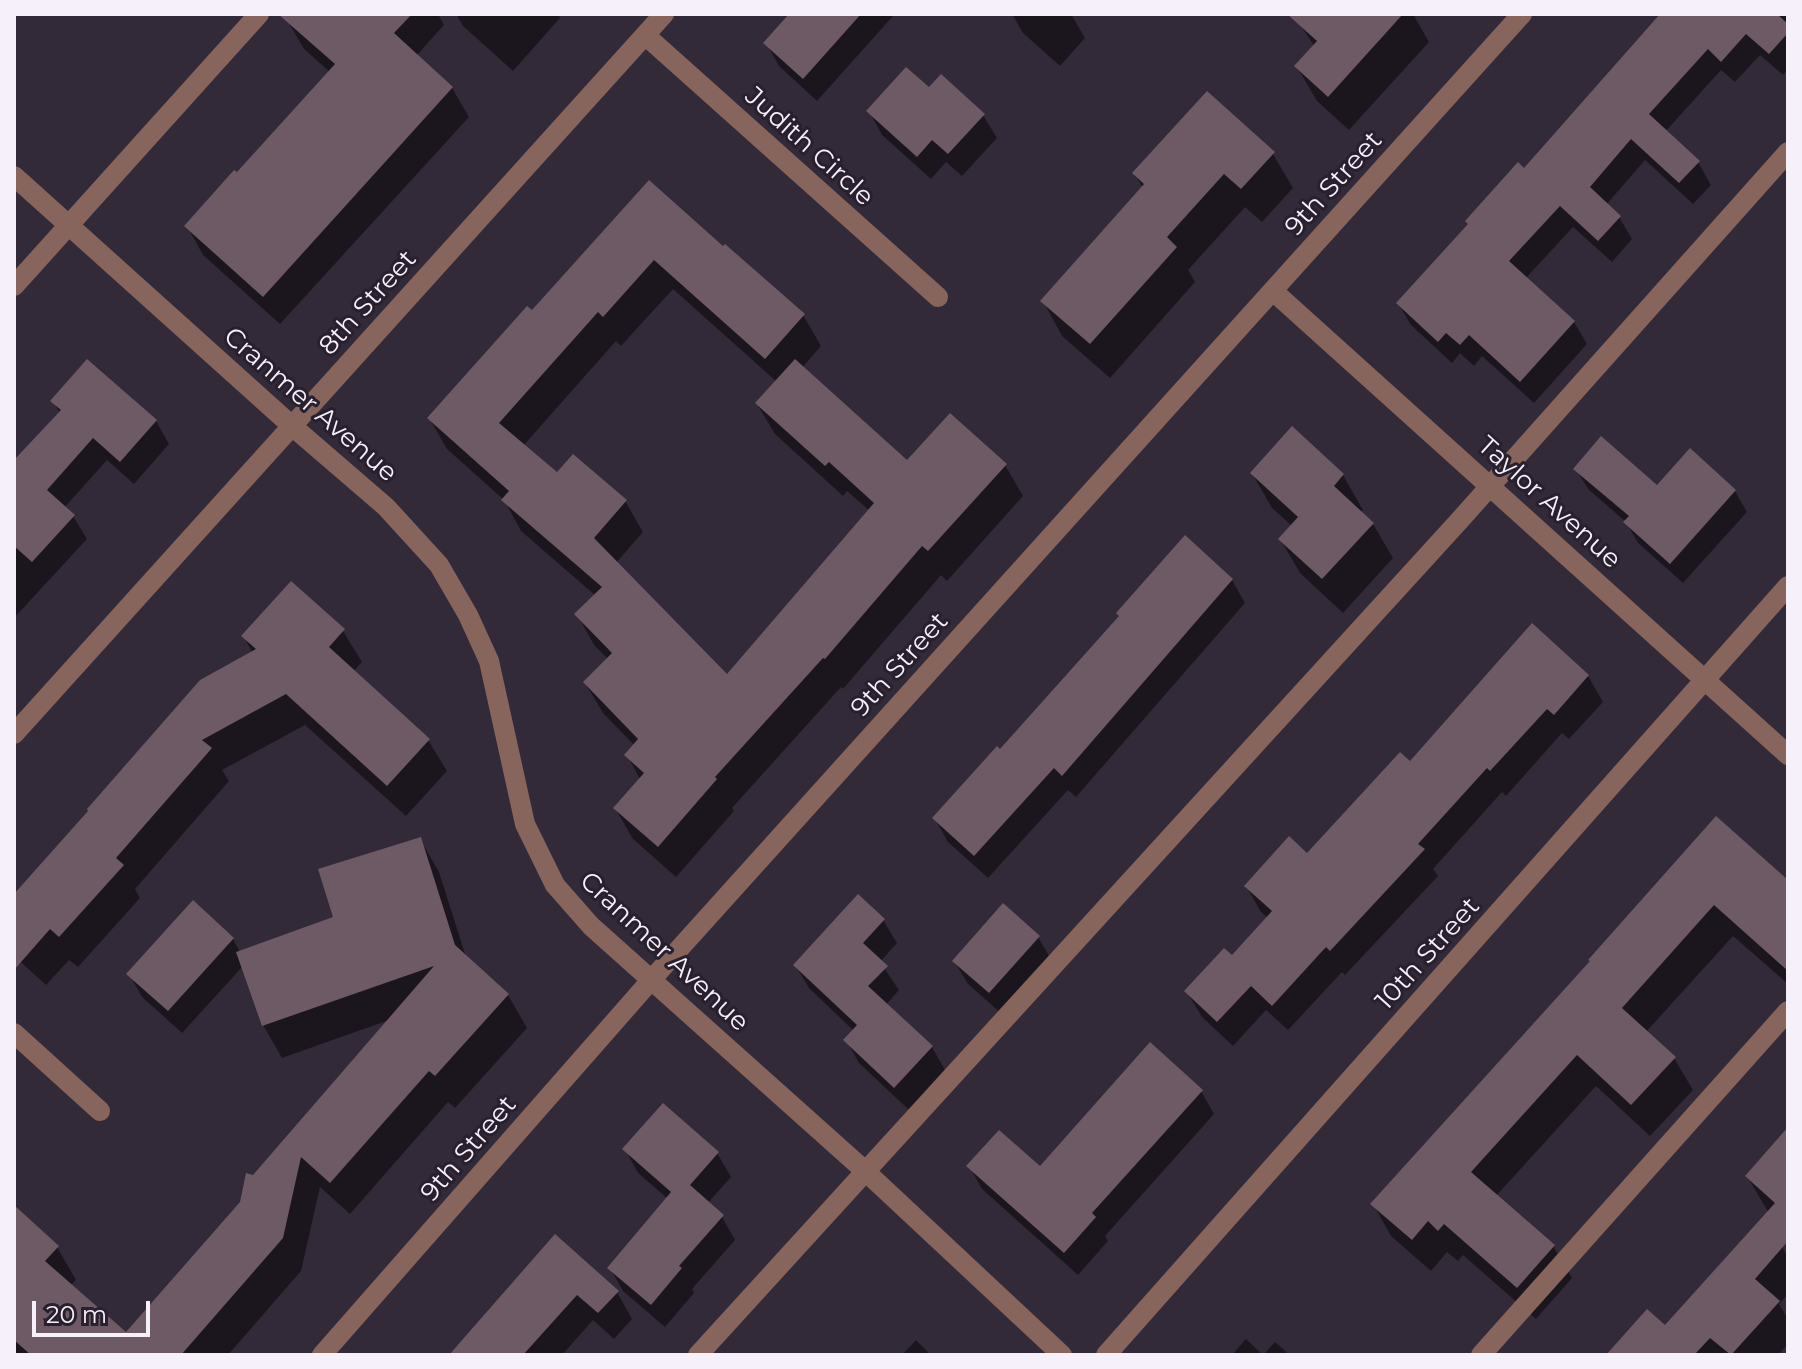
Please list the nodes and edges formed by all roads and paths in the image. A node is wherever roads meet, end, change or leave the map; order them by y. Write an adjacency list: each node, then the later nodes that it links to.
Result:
1 (259, 14): 7 (street)
2 (664, 14): 4 (street, 8th Street)
3 (1522, 14): 9 (street, 9th Street)
4 (645, 35): 10 (street, Judith Circle); 11 (street, 8th Street)
5 (1788, 152): 12 (street)
6 (14, 176): 7 (street, Cranmer Avenue)
7 (69, 225): 8 (street); 11 (street, Cranmer Avenue)
8 (14, 286)
9 (1273, 291): 12 (street, Taylor Avenue); 17 (street, 9th Street)
10 (938, 297)
11 (292, 426): 15 (street, 8th Street); 17 (street, Cranmer Avenue)
12 (1492, 485): 14 (street, Taylor Avenue); 21 (street)
13 (1788, 586): 14 (street, 10th Street)
14 (1704, 681): 16 (street, Taylor Avenue); 25 (street, 10th Street)
15 (14, 734)
16 (1788, 755)
17 (652, 979): 21 (street, Cranmer Avenue); 22 (street, 9th Street)
18 (1788, 1011): 26 (street)
19 (14, 1033): 20 (street)
20 (100, 1111)
21 (864, 1170): 23 (street); 24 (street, Cranmer Avenue)
22 (322, 1355)
23 (698, 1355)
24 (1062, 1355)
25 (1106, 1355)
26 (1481, 1355)

